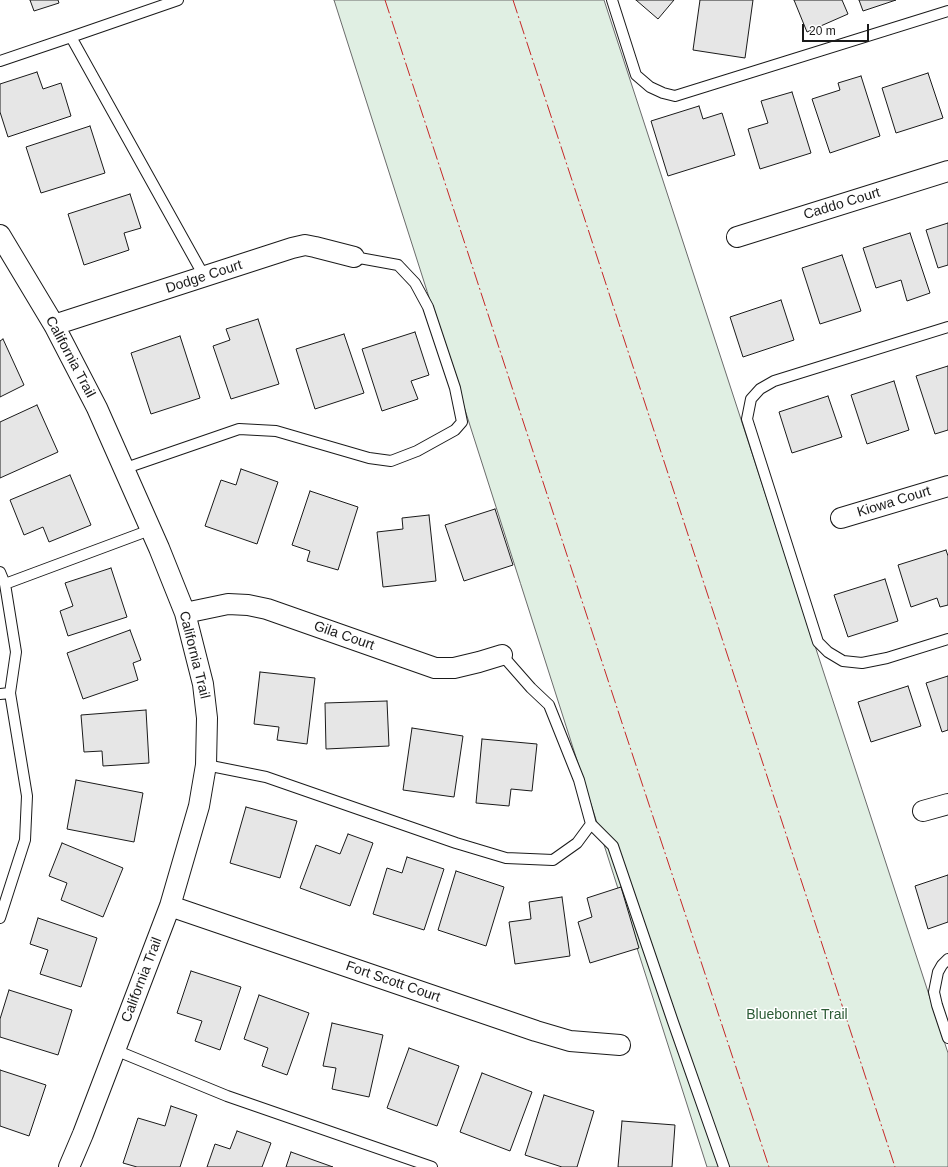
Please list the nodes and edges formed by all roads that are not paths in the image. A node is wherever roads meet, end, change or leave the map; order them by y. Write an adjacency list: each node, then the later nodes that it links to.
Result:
1 (178, 0): 4 (lane)
2 (612, 0): 3 (lane)
3 (948, 12)
4 (71, 37): 5 (lane); 10 (lane)
5 (0, 61)
6 (948, 171): 8 (street, Caddo Court)
7 (0, 235): 11 (street, California Trail)
8 (737, 237)
9 (354, 257): 10 (street, Dodge Court); 13 (lane)
10 (204, 276): 11 (street, Dodge Court)
11 (54, 325): 13 (street, California Trail)
12 (948, 328): 20 (lane)
13 (124, 469): 16 (street, California Trail)
14 (948, 486): 15 (street, Kiowa Court)
15 (841, 518)
16 (150, 530): 18 (lane); 19 (street, California Trail)
17 (0, 572): 18 (lane)
18 (5, 584): 22 (lane)
19 (185, 613): 21 (street, Gila Court); 23 (street, California Trail)
20 (948, 639)
21 (502, 655): 26 (lane)
22 (5, 694): 28 (lane)
23 (206, 765): 26 (lane); 27 (street, California Trail)
24 (948, 804): 25 (street)
25 (923, 811)
26 (591, 824): 35 (lane)
27 (170, 906): 31 (street, Fort Scott Court); 32 (street, California Trail)
28 (0, 918)
29 (948, 959): 30 (lane)
30 (948, 1038)
31 (620, 1045)
32 (115, 1050): 33 (street, California Trail); 34 (lane)
33 (69, 1167)
34 (432, 1167)
35 (724, 1167)

